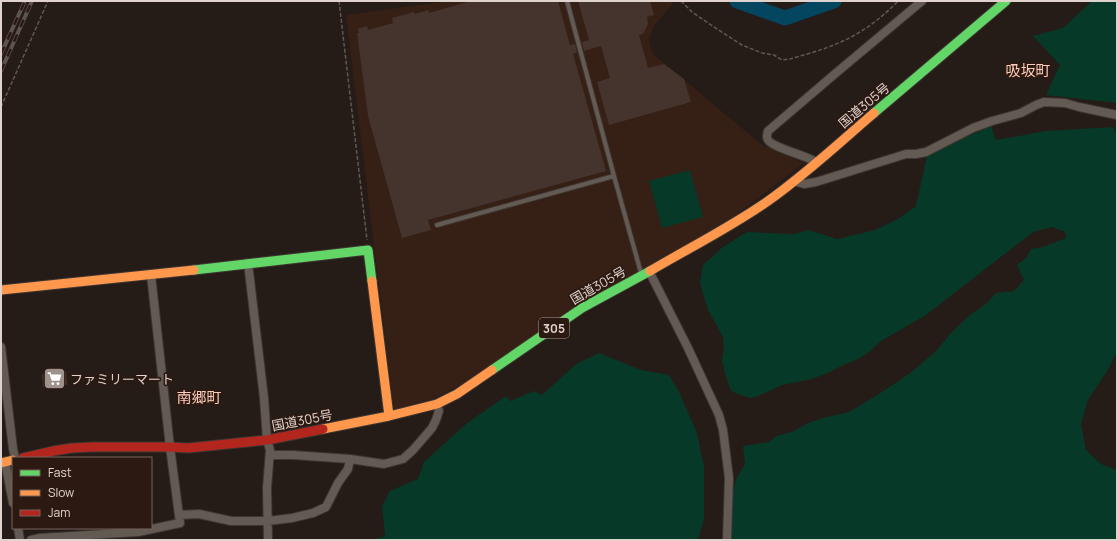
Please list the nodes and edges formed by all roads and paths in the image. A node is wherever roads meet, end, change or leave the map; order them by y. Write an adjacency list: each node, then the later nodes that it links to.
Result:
1 (48, 1): 8 (path)
2 (339, 1): 14 (path)
3 (567, 1): 11 (lane)
4 (681, 1): 5 (path)
5 (898, 1)
6 (922, 1): 10 (street)
7 (1005, 1): 10 (main road, 国道305号 / 305)
8 (1, 106)
9 (1117, 115): 12 (street)
10 (816, 162): 12 (main road, 国道305号 / 305)
11 (614, 176): 13 (lane); 16 (lane)
12 (794, 181): 16 (main road, 国道305号 / 305)
13 (437, 225)
14 (368, 250): 15 (main road); 21 (main road)
15 (248, 263): 17 (main road); 22 (street)
16 (645, 273): 20 (main road, 国道305号 / 305); 36 (street)
17 (151, 275): 18 (main road); 23 (street)
18 (1, 290)
19 (1, 347): 25 (street)
20 (437, 404): 21 (main road, 国道305号 / 305); 27 (street)
21 (389, 416): 22 (main road, 国道305号 / 305)
22 (267, 440): 23 (main road, 国道305号 / 305); 24 (street)
23 (170, 447): 26 (main road, 国道305号 / 305); 30 (street)
24 (270, 455): 27 (street); 31 (street)
25 (15, 457)
26 (27, 457)
27 (350, 459): 31 (street)
28 (6, 461): 29 (street)
29 (12, 497)
30 (179, 515): 31 (street); 34 (street)
31 (268, 521): 35 (street)
32 (18, 529): 33 (street)
33 (20, 540)
34 (31, 540)
35 (268, 540)
36 (728, 540)

